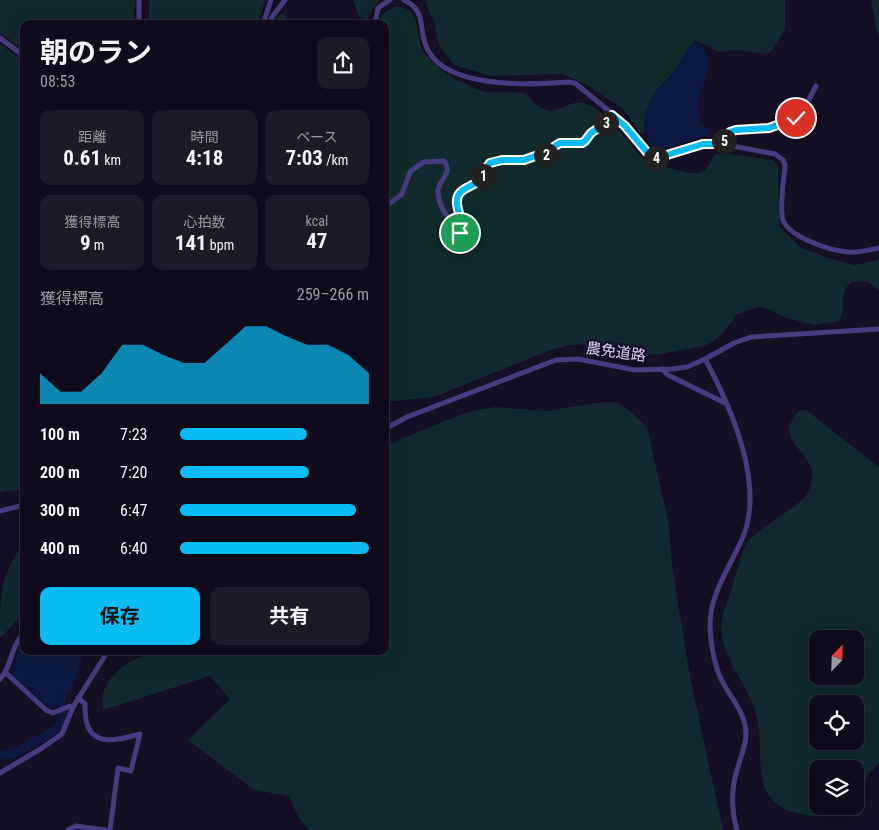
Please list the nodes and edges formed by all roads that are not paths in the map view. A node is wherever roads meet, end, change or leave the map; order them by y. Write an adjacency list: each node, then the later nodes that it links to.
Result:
1 (139, 0): 6 (street)
2 (271, 0): 7 (street)
3 (285, 0): 8 (street)
4 (390, 0): 9 (street)
5 (404, 0): 13 (street)
6 (139, 20)
7 (264, 20)
8 (271, 20)
9 (376, 20)
10 (0, 38): 11 (street)
11 (20, 53)
12 (816, 86): 14 (street)
13 (612, 115): 14 (street); 15 (street)
14 (722, 144): 16 (street)
15 (389, 204)
16 (879, 248)
17 (879, 329): 18 (street, 農免道路)
18 (705, 359): 19 (street, 農免道路); 20 (street)
19 (662, 369): 20 (street); 21 (street, 農免道路)
20 (728, 405): 34 (street)
21 (389, 427)
22 (20, 506): 23 (street)
23 (0, 511)
24 (20, 638): 26 (street)
25 (105, 655): 28 (street)
26 (6, 673): 27 (street); 29 (street)
27 (0, 679)
28 (78, 698): 29 (street); 33 (street)
29 (72, 707): 30 (street)
30 (0, 772)
31 (68, 830): 32 (street)
32 (105, 830)
33 (110, 830)
34 (737, 830)

